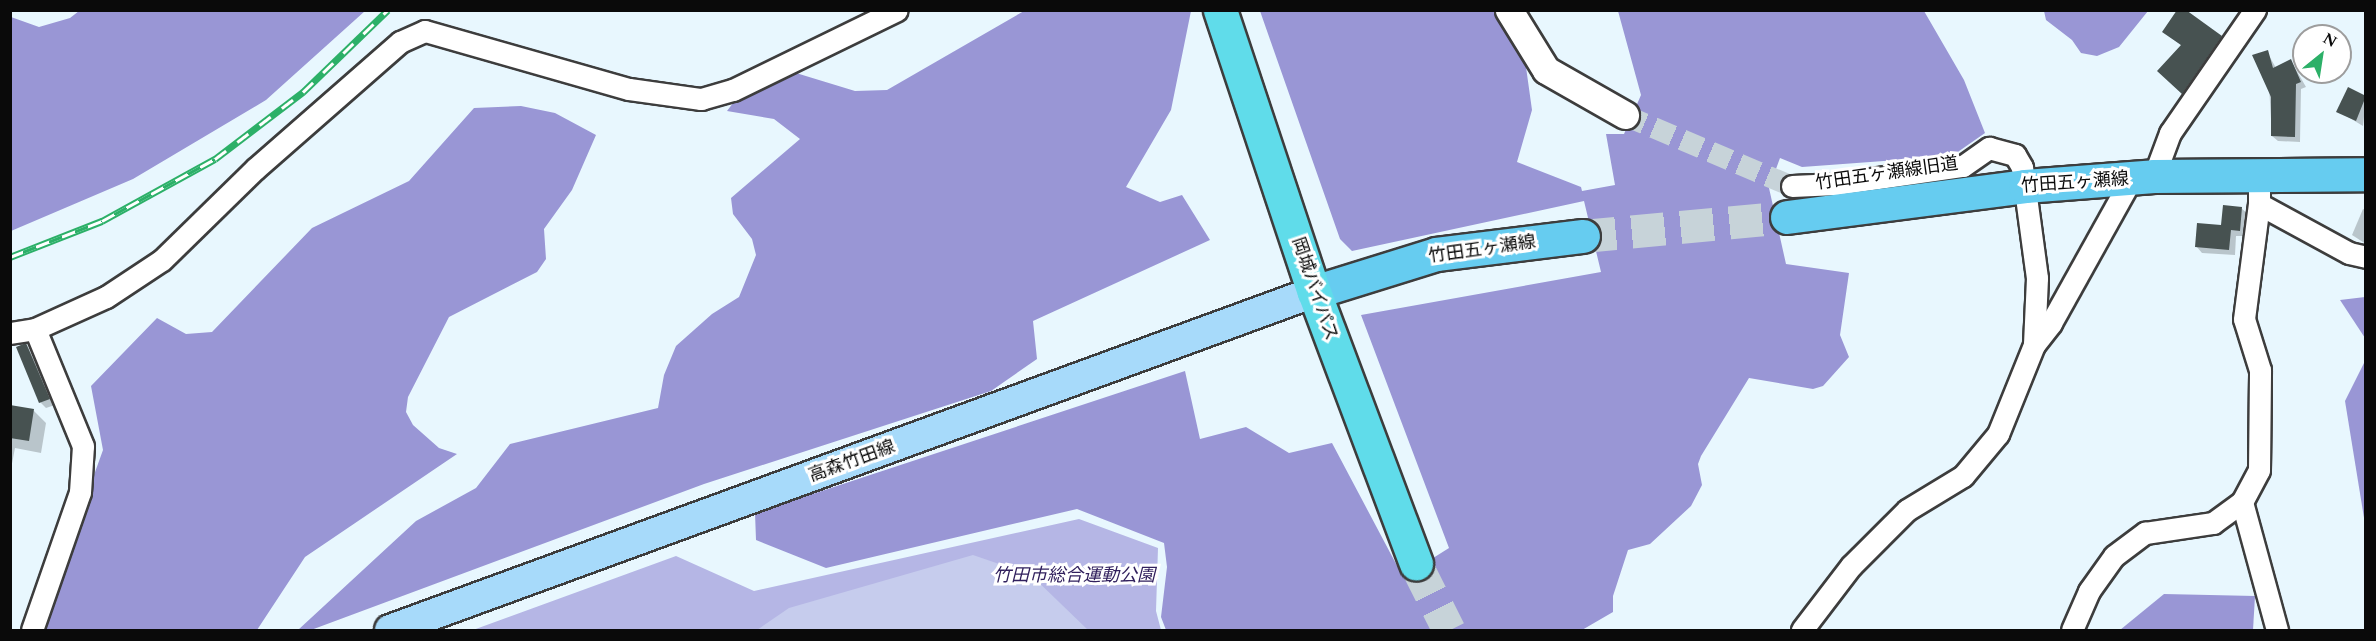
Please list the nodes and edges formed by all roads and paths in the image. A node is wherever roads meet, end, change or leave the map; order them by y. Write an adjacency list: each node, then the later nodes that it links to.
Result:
1 (897, 10): 14 (street)
2 (1220, 10): 13 (highway, 岡城バイパス)
3 (1509, 10): 5 (street)
4 (2255, 10): 7 (street)
5 (1625, 115)
6 (2366, 174): 9 (main road, 竹田五ヶ瀬線)
7 (2143, 177): 8 (main road, 竹田五ヶ瀬線); 9 (main road, 竹田五ヶ瀬線); 16 (street)
8 (2025, 186): 10 (main road, 竹田五ヶ瀬線); 10 (street, 竹田五ヶ瀬線旧道); 16 (street)
9 (2259, 189): 12 (street); 17 (street)
10 (1789, 202)
11 (1583, 236): 13 (main road, 竹田五ヶ瀬線)
12 (2366, 257)
13 (1314, 292): 18 (highway, 岡城バイパス); 20 (main road, 高森竹田線)
14 (35, 329): 15 (street); 19 (street)
15 (10, 333)
16 (2034, 345): 21 (street)
17 (2242, 502): 22 (street); 23 (street)
18 (1416, 564)
19 (32, 630)
20 (390, 630)
21 (1802, 630)
22 (2072, 630)
23 (2277, 630)

